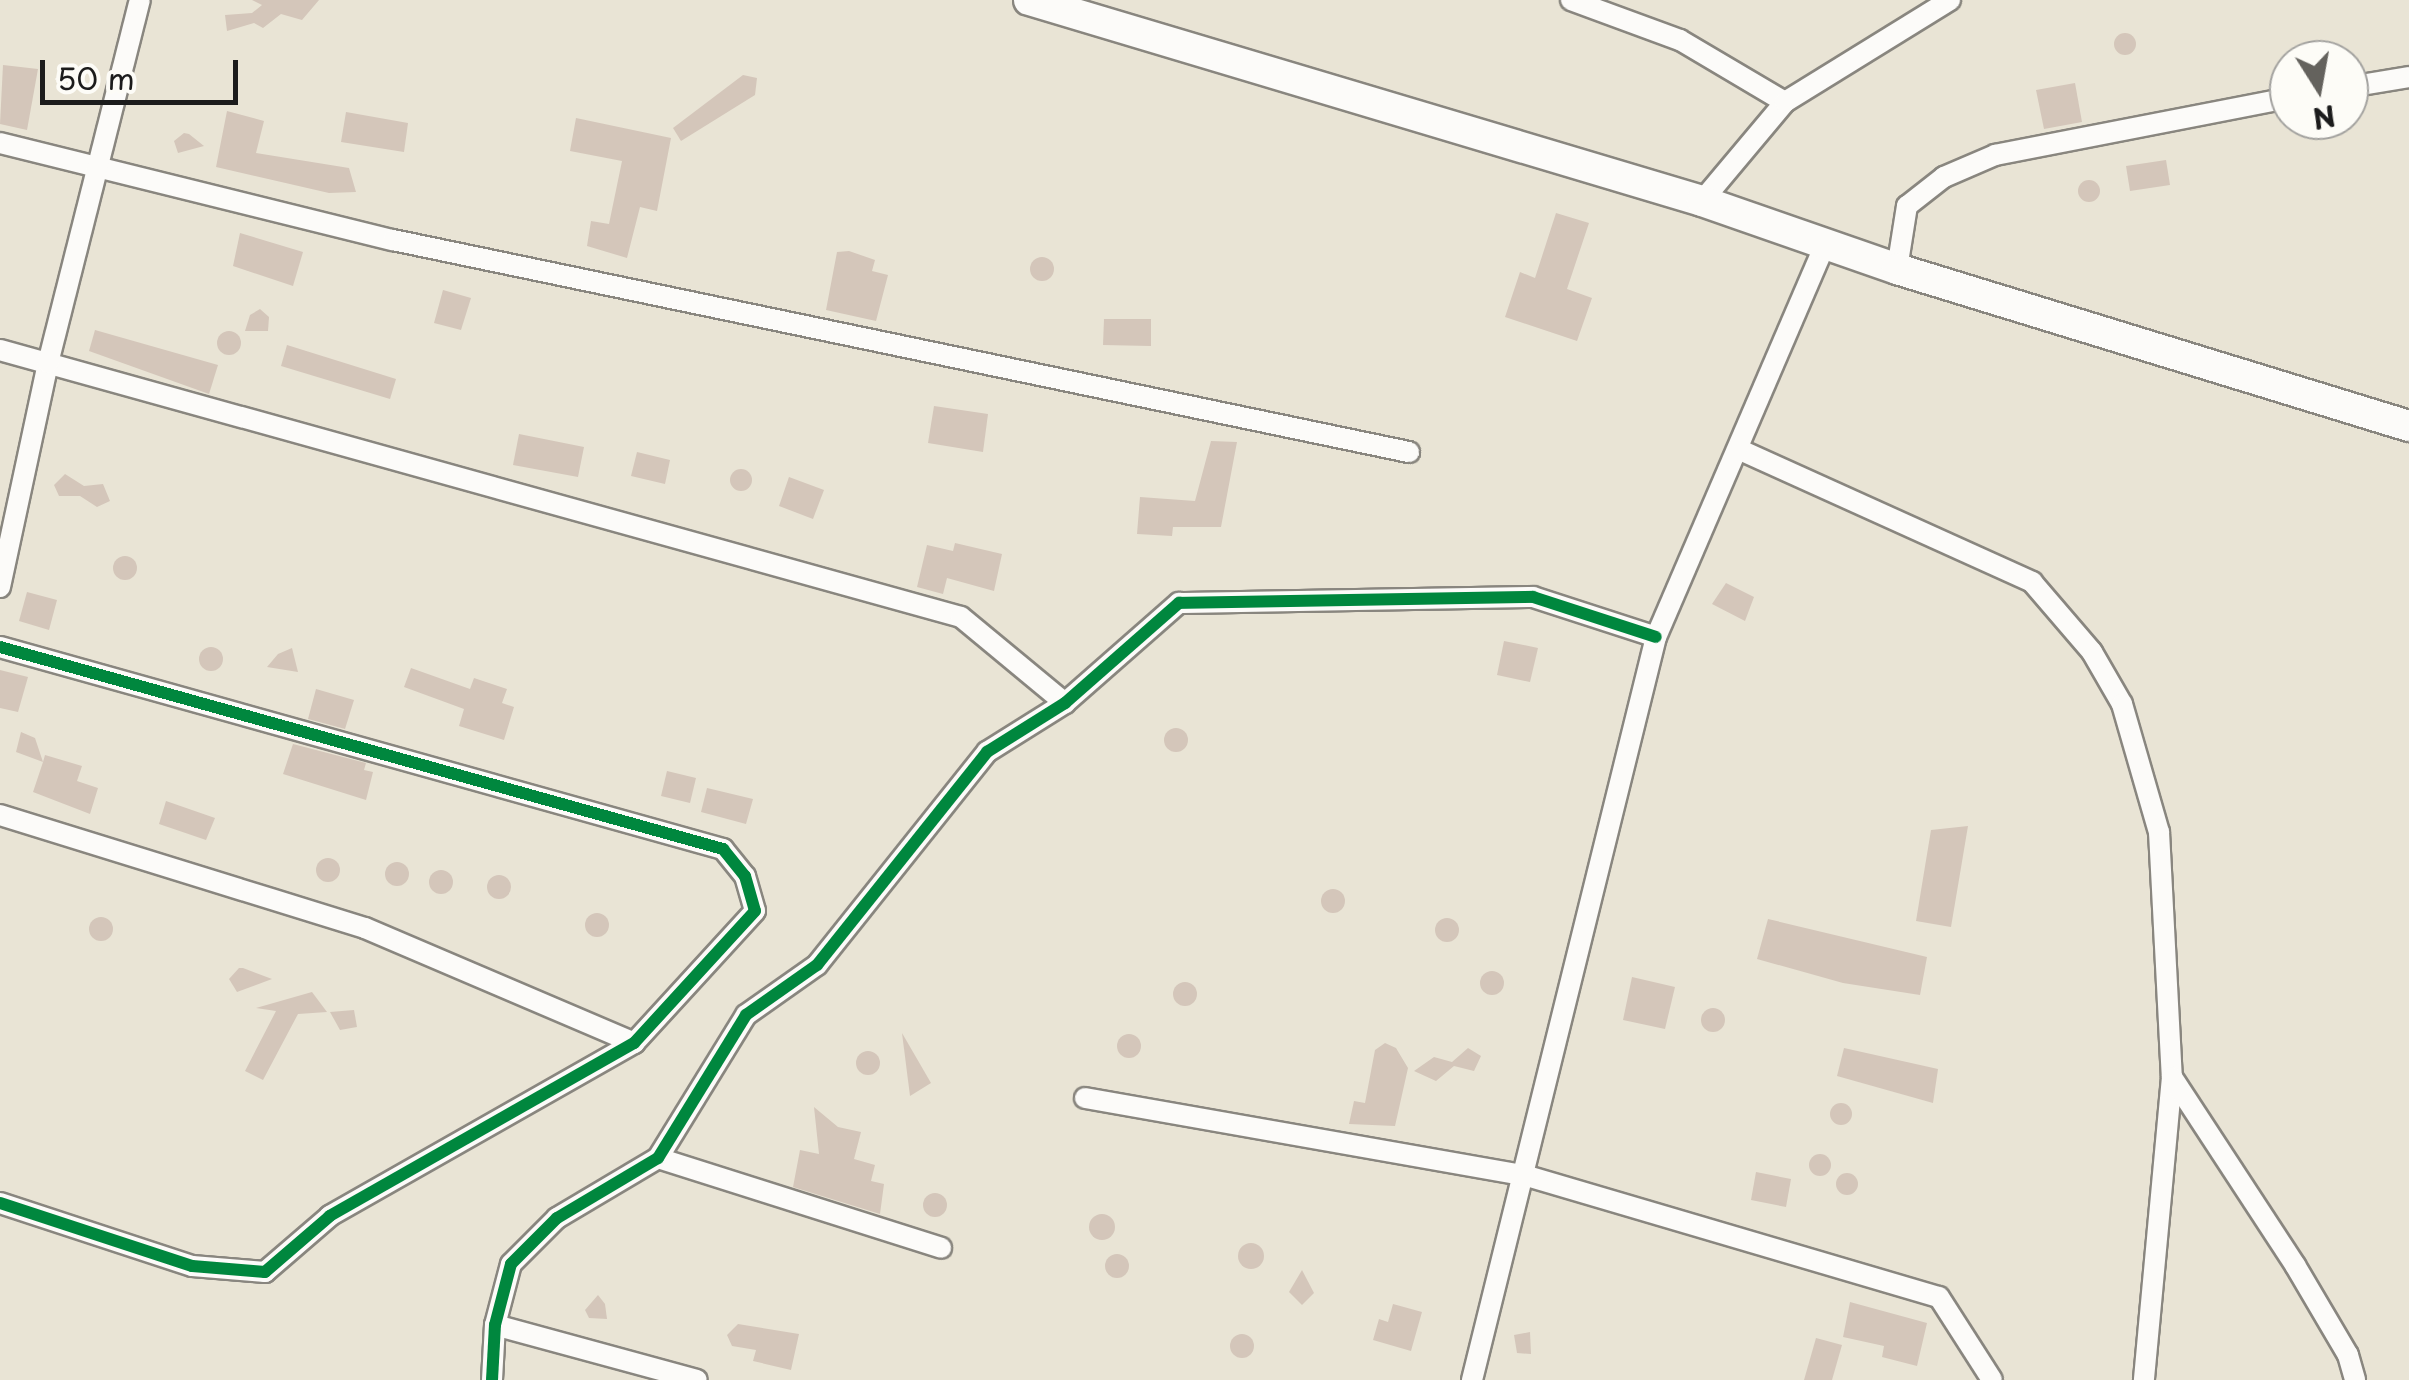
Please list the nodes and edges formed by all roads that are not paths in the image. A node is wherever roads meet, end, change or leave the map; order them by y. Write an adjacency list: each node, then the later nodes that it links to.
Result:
1 (1028, 0): 11 (main road)
2 (1571, 0): 7 (street)
3 (1950, 0): 7 (street)
4 (136, 1): 10 (street)
5 (2409, 77): 6 (street)
6 (2369, 84)
7 (1785, 102): 11 (street)
8 (2269, 102): 13 (street)
9 (0, 144): 10 (street)
10 (100, 165): 15 (street); 18 (street)
11 (1702, 200): 12 (main road)
12 (1825, 245): 13 (main road); 17 (street)
13 (1897, 269): 16 (main road)
14 (0, 350): 15 (street)
15 (48, 364): 19 (street); 23 (street)
16 (2409, 426)
17 (1738, 449): 21 (street); 26 (street)
18 (1409, 452)
19 (8, 514): 20 (street)
20 (0, 587)
21 (1656, 637): 23 (street); 29 (street)
22 (0, 647): 25 (street)
23 (1065, 703): 28 (street)
24 (0, 816): 25 (street)
25 (634, 1044): 30 (street)
26 (2172, 1077): 37 (street); 38 (street)
27 (1085, 1098): 29 (street)
28 (658, 1158): 31 (street); 32 (street)
29 (1527, 1176): 35 (street); 36 (street)
30 (0, 1203)
31 (941, 1248)
32 (495, 1325): 33 (street); 34 (street)
33 (492, 1380)
34 (697, 1380)
35 (1472, 1380)
36 (1992, 1380)
37 (2144, 1380)
38 (2355, 1380)

